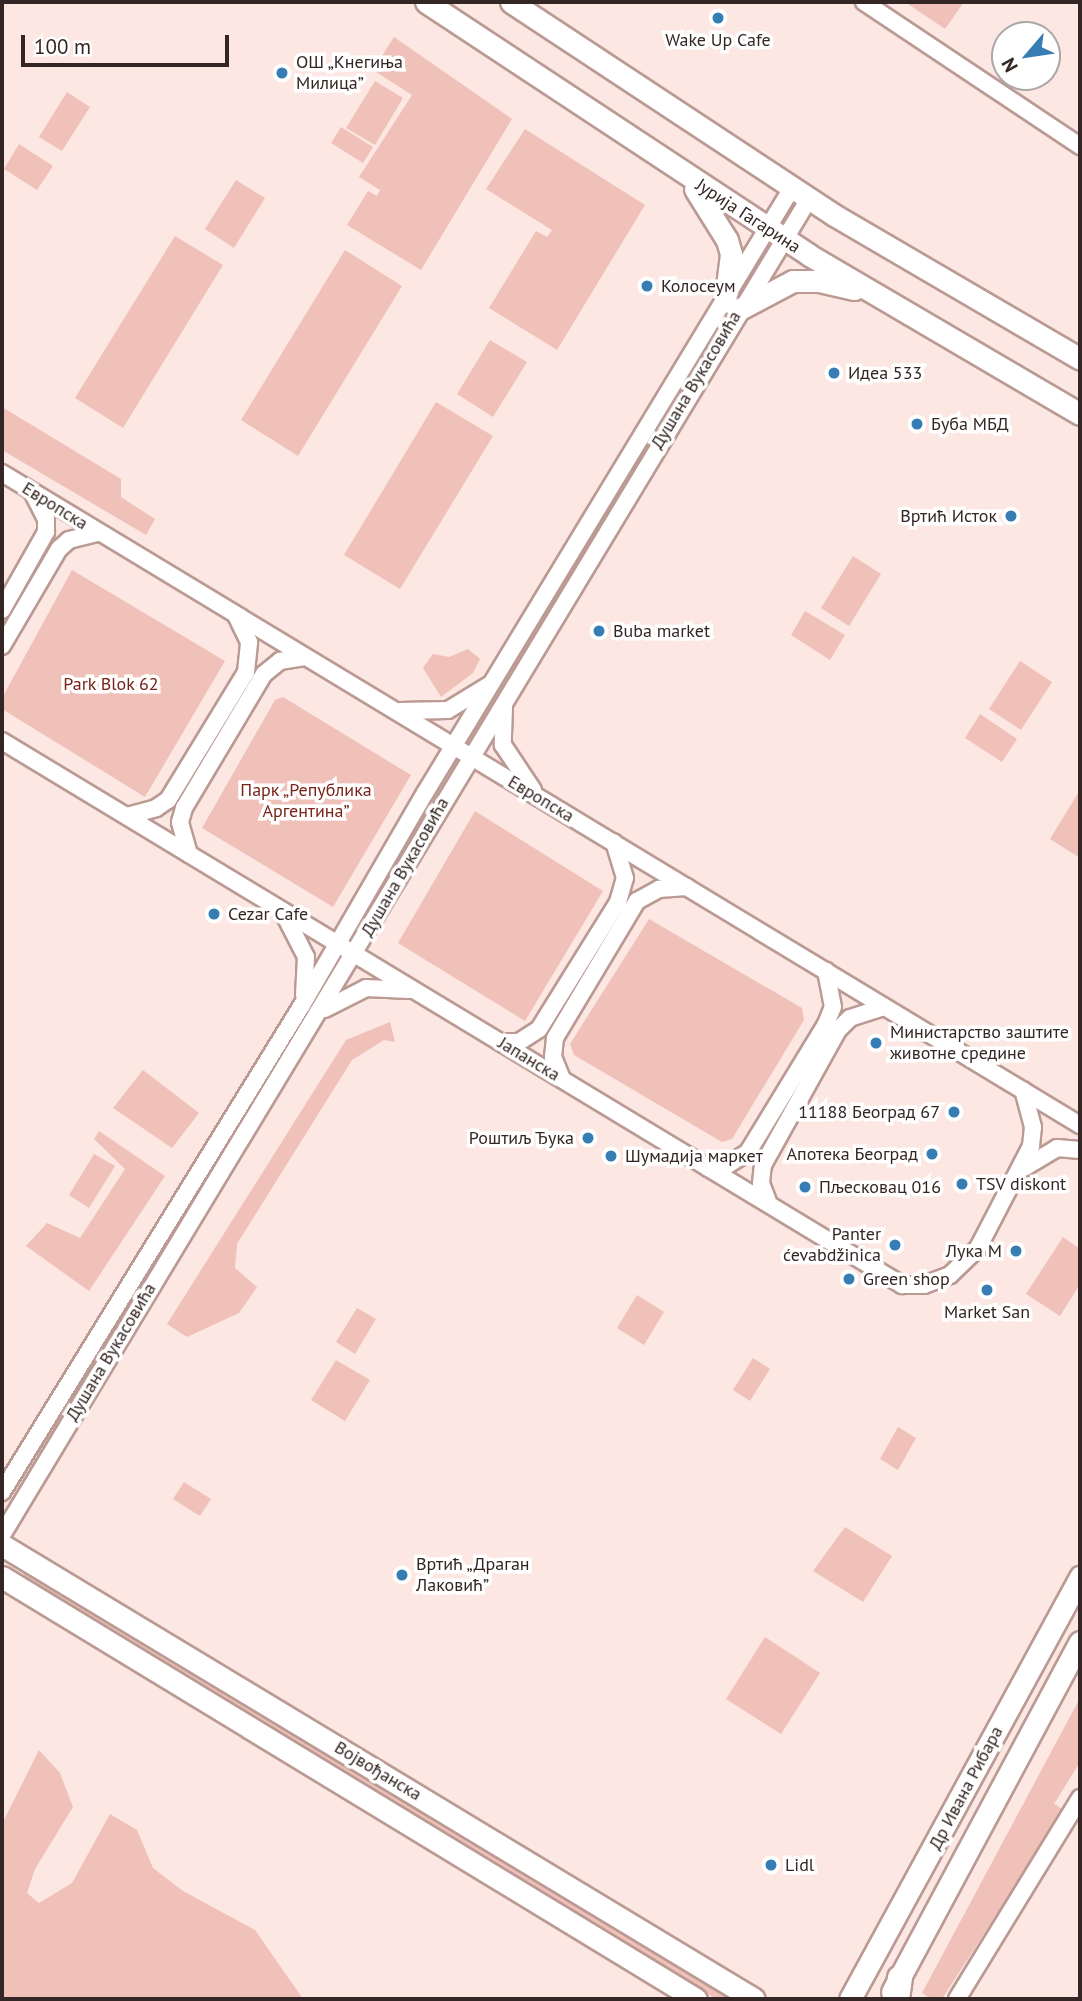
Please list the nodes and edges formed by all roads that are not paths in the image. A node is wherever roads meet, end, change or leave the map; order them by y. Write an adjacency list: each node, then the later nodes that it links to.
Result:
1 (426, 2): 5 (main road, Јурија Гагарина)
2 (511, 2): 6 (main road)
3 (864, 2): 4 (street)
4 (1080, 146)
5 (676, 170): 7 (main road, Јурија Гагарина); 9 (main road)
6 (801, 193): 7 (street, Душана Вукасовића); 10 (main road)
7 (774, 232): 8 (main road, Јурија Гагарина); 9 (street, Душана Вукасовића)
8 (877, 296): 9 (main road); 11 (main road, Јурија Гагарина)
9 (731, 306): 19 (street, Душана Вукасовића); 20 (street, Душана Вукасовића)
10 (1080, 359)
11 (1080, 414)
12 (2, 473): 13 (street, Европска)
13 (32, 492): 14 (street, Европска); 15 (street)
14 (98, 533): 16 (street, Европска); 17 (street)
15 (2, 610)
16 (236, 614): 18 (street, Европска); 26 (street)
17 (2, 646)
18 (305, 657): 21 (street, Европска); 28 (street)
19 (497, 679): 21 (street); 23 (street, Душана Вукасовића)
20 (506, 699): 24 (street, Душана Вукасовића); 25 (street)
21 (396, 711): 23 (street, Европска)
22 (2, 741): 26 (street, Јапанска)
23 (455, 747): 24 (street, Европска); 31 (street, Душана Вукасовића)
24 (471, 756): 25 (street, Европска); 32 (street, Душана Вукасовића)
25 (539, 798): 27 (street, Европска)
26 (127, 816): 28 (street, Јапанска)
27 (614, 843): 29 (street, Европска); 38 (street)
28 (189, 854): 30 (street, Јапанска)
29 (687, 887): 33 (street, Европска); 39 (street)
30 (281, 909): 31 (street, Јапанска); 35 (street)
31 (336, 943): 32 (street, Јапанска); 35 (street, Душана Вукасовића)
32 (355, 954): 34 (street, Јапанска); 37 (street, Душана Вукасовића)
33 (826, 971): 36 (street, Европска); 43 (street)
34 (418, 992): 37 (street); 38 (street, Јапанска)
35 (302, 1005): 46 (street, Душана Вукасовића)
36 (884, 1007): 40 (street, Европска); 45 (street)
37 (317, 1014): 47 (street, Душана Вукасовића)
38 (500, 1042): 39 (street, Јапанска)
39 (563, 1080): 43 (street, Јапанска)
40 (1023, 1090): 41 (street, Европска); 44 (street, Јапанска)
41 (1080, 1125)
42 (1080, 1150): 44 (street, Јапанска)
43 (708, 1168): 45 (street, Јапанска)
44 (1022, 1170): 45 (street, Јапанска)
45 (770, 1205)
46 (2, 1492)
47 (2, 1535)
48 (2, 1545): 55 (main road, Војвођанска)
49 (2, 1577): 54 (main road, Војвођанска)
50 (1080, 1577): 56 (main road, Др Ивана Рибара)
51 (1080, 1642): 53 (main road, Др Ивана Рибара)
52 (1080, 1798): 57 (street)
53 (895, 1992)
54 (696, 1999)
55 (754, 1999)
56 (850, 1999)
57 (957, 1999)

